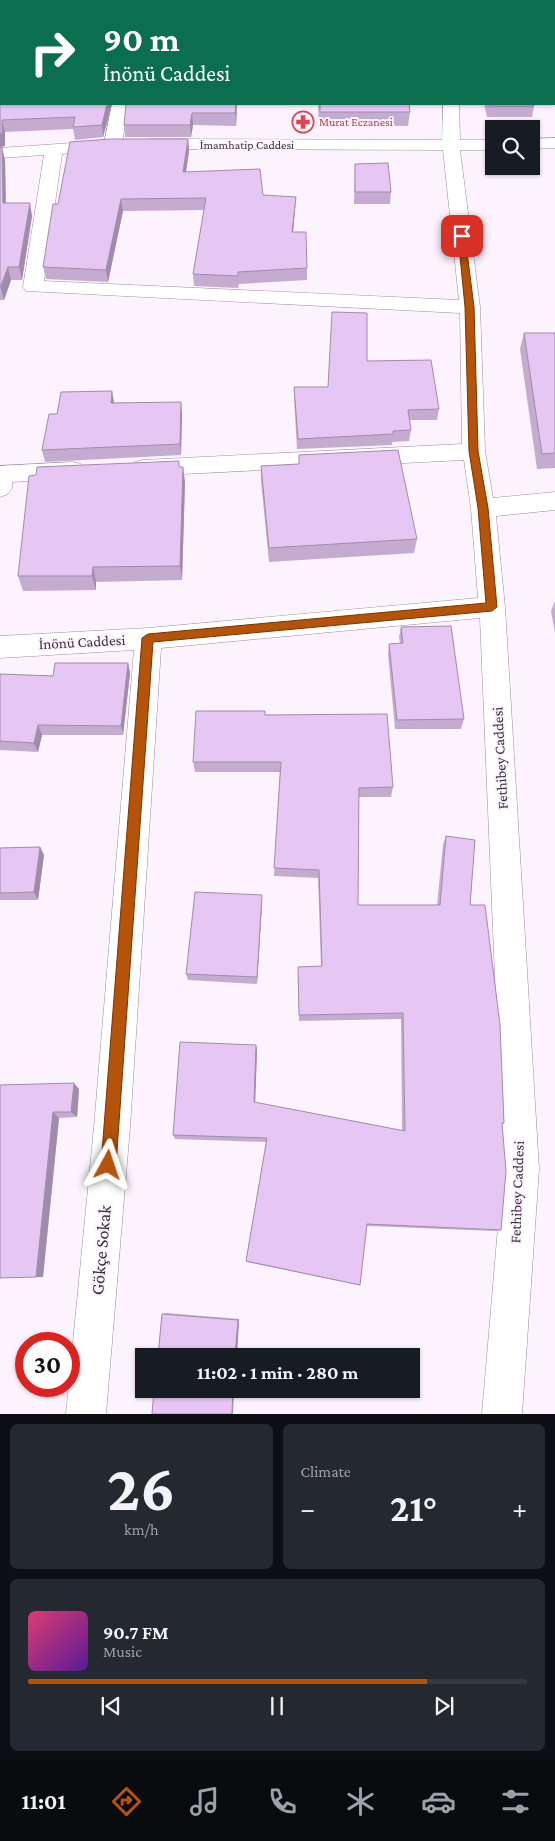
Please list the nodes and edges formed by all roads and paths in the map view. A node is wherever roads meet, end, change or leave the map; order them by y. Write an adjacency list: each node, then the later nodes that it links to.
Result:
1 (120, 105): 4 (street)
2 (451, 105): 7 (street, Fethibey Caddesi)
3 (555, 143): 5 (street)
4 (113, 144): 7 (street, İmamhatip Caddesi); 8 (street, İmamhatip Caddesi)
5 (540, 144)
6 (485, 145): 7 (street, İmamhatip Caddesi)
7 (451, 146): 10 (street, Fethibey Caddesi)
8 (54, 149): 9 (street, İmamhatip Caddesi); 10 (street)
9 (0, 153)
10 (470, 307): 11 (street, Fethibey Caddesi)
11 (474, 451): 12 (street); 16 (street, Fethibey Caddesi)
12 (124, 469)
13 (95, 470): 14 (street)
14 (0, 488)
15 (555, 501): 16 (street)
16 (483, 508): 17 (street, Fethibey Caddesi)
17 (492, 607): 18 (street, İnönü Caddesi); 21 (street, Fethibey Caddesi)
18 (148, 638): 19 (street, İnönü Caddesi); 20 (street, Gökçe Sokak)
19 (0, 647)
20 (86, 1414)
21 (502, 1414)

